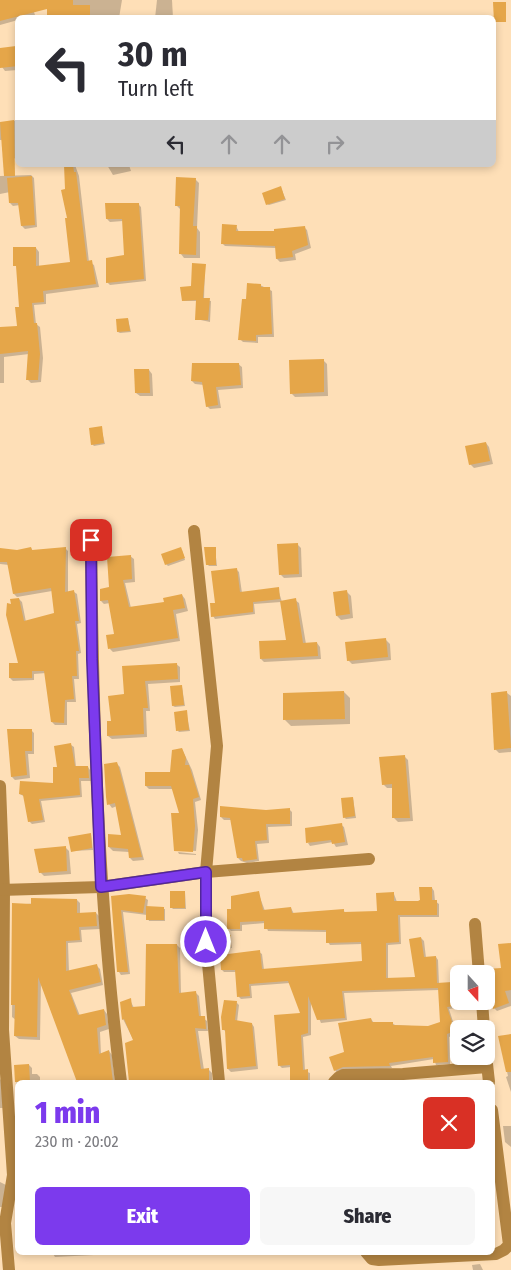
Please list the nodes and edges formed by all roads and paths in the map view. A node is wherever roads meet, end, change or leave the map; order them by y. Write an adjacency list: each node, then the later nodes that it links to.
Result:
1 (194, 532): 5 (street)
2 (91, 540): 6 (street)
3 (0, 786): 7 (street)
4 (369, 859): 5 (street)
5 (206, 872): 6 (street); 13 (street)
6 (101, 887): 7 (street); 12 (street)
7 (2, 890): 17 (street)
8 (475, 924): 9 (street)
9 (478, 965)
10 (461, 1065): 14 (street)
11 (487, 1065): 15 (street)
12 (121, 1080)
13 (219, 1080)
14 (336, 1080)
15 (489, 1080)
16 (495, 1134): 18 (street)
17 (15, 1174): 21 (street)
18 (495, 1254)
19 (369, 1255): 20 (street)
20 (476, 1255)
21 (9, 1270)

